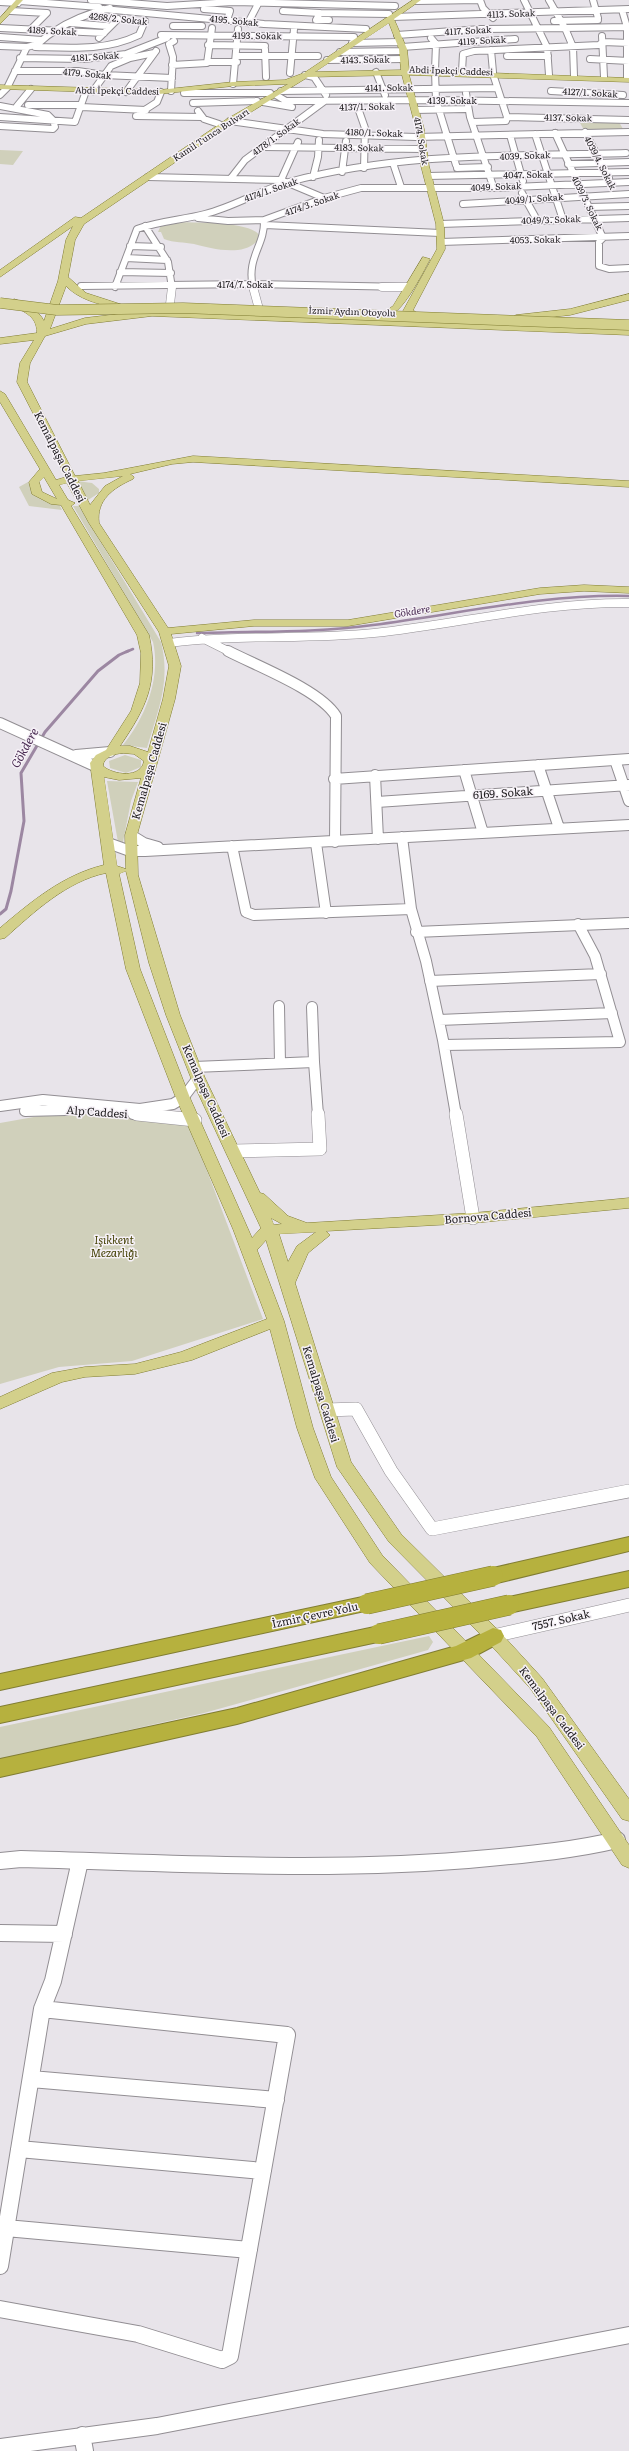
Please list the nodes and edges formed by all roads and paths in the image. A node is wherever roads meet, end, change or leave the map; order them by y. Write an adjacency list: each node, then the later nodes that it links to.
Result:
1 (91, 0): 11 (street)
2 (127, 0): 11 (street)
3 (415, 0): 9 (street); 26 (main road, Kamil Tunca Bulvarı); 33 (main road, Kamil Tunca Bulvarı)
4 (479, 0): 9 (street); 23 (street)
5 (524, 0): 21 (street)
6 (19, 1): 10 (street); 22 (street); 30 (main road)
7 (218, 1): 12 (street); 13 (street); 31 (street)
8 (269, 1): 13 (street); 16 (street)
9 (440, 1): 28 (street)
10 (0, 2)
11 (120, 2): 19 (street); 22 (street)
12 (187, 2): 19 (street)
13 (259, 2): 58 (street)
14 (354, 2): 16 (street); 33 (street); 37 (street)
15 (593, 2): 17 (street); 18 (street); 34 (street)
16 (284, 3): 44 (street)
17 (551, 3): 21 (street); 35 (street)
18 (629, 3)
19 (165, 4): 20 (street); 40 (street)
20 (176, 6): 31 (street); 43 (street)
21 (528, 6): 23 (street); 38 (street)
22 (110, 8): 25 (street)
23 (483, 8): 28 (street); 41 (street)
24 (0, 9): 30 (street)
25 (103, 9): 39 (street); 40 (street, 4195. Sokak)
26 (406, 9): 27 (street); 33 (main road, Kamil Tunca Bulvarı)
27 (418, 9): 28 (street); 59 (street)
28 (442, 9): 45 (street)
29 (629, 9): 32 (street, 4113. Sokak)
30 (11, 10): 47 (main road); 76 (street)
31 (216, 10): 48 (street); 50 (street)
32 (622, 10): 34 (street, 4113. Sokak); 70 (street)
33 (393, 11): 37 (street); 59 (street, 4113. Sokak); 77 (main road, Kamil Tunca Bulvarı); 88 (main road, Kamil Tunca Bulvarı); 100 (main road, 4174. Sokak)
34 (596, 11): 35 (street, 4113. Sokak); 51 (street)
35 (557, 12): 38 (street, 4113. Sokak); 54 (street)
36 (320, 13): 37 (street); 44 (street); 53 (street)
37 (354, 13): 53 (street)
38 (532, 13): 41 (street, 4113. Sokak); 57 (street)
39 (84, 15): 42 (street, 4268/2. Sokak); 55 (street)
40 (157, 15): 43 (street, 4195. Sokak); 61 (street)
41 (490, 15): 45 (street, 4113. Sokak); 60 (street)
42 (104, 17)
43 (175, 17): 48 (street, 4195. Sokak); 65 (street)
44 (277, 17): 62 (street, 4195. Sokak); 67 (street, 4195. Sokak)
45 (445, 17): 59 (street, 4113. Sokak); 63 (street)
46 (111, 18): 64 (street, 4268/2. Sokak)
47 (2, 19)
48 (215, 19): 50 (street, 4195. Sokak); 66 (street)
49 (137, 20): 52 (street, 4268/2. Sokak)
50 (227, 20): 56 (street, 4195. Sokak)
51 (598, 20): 54 (street); 69 (street)
52 (145, 21): 61 (street, 4268/2. Sokak); 99 (street)
53 (352, 21): 72 (street)
54 (561, 21): 57 (street); 74 (street)
55 (70, 22): 64 (street); 79 (street)
56 (239, 22): 58 (street, 4195. Sokak); 82 (street)
57 (536, 22): 60 (street); 73 (street)
58 (248, 23): 62 (street, 4195. Sokak)
59 (421, 23): 81 (street)
60 (498, 23): 63 (street); 75 (street)
61 (155, 24): 87 (street)
62 (264, 24): 84 (street)
63 (449, 24): 78 (street)
64 (110, 26): 80 (street)
65 (173, 26): 66 (street); 87 (street)
66 (212, 26): 90 (street)
67 (294, 26): 68 (street, 4195. Sokak); 85 (street)
68 (322, 26): 72 (street, 4195. Sokak); 93 (street)
69 (601, 27): 70 (street, 4117. Sokak); 74 (street, 4117. Sokak); 92 (street)
70 (628, 27): 94 (street)
71 (0, 28): 76 (street, 4189. Sokak)
72 (350, 28): 77 (street, 4195. Sokak)
73 (539, 28): 74 (street, 4117. Sokak); 75 (street, 4117. Sokak); 103 (street)
74 (565, 28): 104 (street)
75 (504, 29): 78 (street, 4117. Sokak); 86 (street)
76 (30, 30): 79 (street, 4189. Sokak)
77 (366, 30): 88 (main road, Kamil Tunca Bulvarı)
78 (455, 31): 81 (street, 4117. Sokak); 91 (street)
79 (54, 32): 80 (street, 4189. Sokak); 89 (street)
80 (104, 33): 99 (street)
81 (427, 33): 100 (street, 4117. Sokak); 101 (street)
82 (238, 36): 84 (street, 4193. Sokak); 90 (street, 4193. Sokak); 96 (street)
83 (0, 37): 89 (street)
84 (264, 37): 85 (street, 4193. Sokak); 97 (street)
85 (292, 37): 93 (street, 4193. Sokak); 112 (street)
86 (514, 39): 91 (street, 4119. Sokak); 102 (street)
87 (170, 40): 90 (street); 108 (street); 116 (street, 4181. Sokak); 122 (street)
88 (353, 40): 93 (street, 4193. Sokak); 100 (street, 4193. Sokak); 107 (main road, Kamil Tunca Bulvarı); 114 (main road, Kamil Tunca Bulvarı)
89 (45, 41): 98 (street)
90 (209, 41): 96 (street); 121 (street)
91 (465, 42): 101 (street, 4119. Sokak); 106 (street)
92 (603, 42): 94 (street); 104 (street); 119 (street)
93 (319, 43): 114 (street)
94 (628, 43): 120 (street)
95 (0, 46): 98 (street)
96 (237, 46): 97 (street); 117 (street)
97 (265, 46): 111 (street)
98 (29, 47): 99 (street); 115 (street)
99 (90, 47): 116 (street)
100 (401, 47): 101 (street, 4119. Sokak); 107 (street); 114 (street, 4143. Sokak); 125 (main road, 4174. Sokak)
101 (436, 47): 126 (street)
102 (522, 47): 103 (street); 109 (street)
103 (547, 47): 104 (street); 113 (street)
104 (573, 47): 138 (street)
105 (452, 48): 110 (street)
106 (474, 51): 109 (street); 110 (street)
107 (340, 52): 114 (main road, Kamil Tunca Bulvarı)
108 (154, 53): 132 (street); 135 (street)
109 (491, 53): 113 (street); 131 (street)
110 (463, 54): 129 (street)
111 (265, 56): 112 (street, 4143. Sokak); 117 (street, 4143. Sokak); 137 (street)
112 (291, 56): 114 (street, 4143. Sokak); 130 (street)
113 (548, 56): 133 (street)
114 (323, 57): 127 (main road, Kamil Tunca Bulvarı)
115 (20, 58): 116 (street, 4181. Sokak); 123 (street)
116 (84, 59): 124 (street)
117 (237, 59): 121 (street, 4143. Sokak); 142 (street)
118 (590, 59): 119 (street)
119 (603, 59): 120 (street); 134 (street)
120 (628, 61): 139 (street)
121 (207, 62): 122 (street, 4143. Sokak)
122 (172, 65): 136 (street)
123 (15, 71): 124 (street, 4179. Sokak); 144 (street)
124 (78, 71): 132 (street, 4179. Sokak)
125 (405, 71): 126 (main road, Abdi İpekçi Caddesi); 127 (main road, Abdi İpekçi Caddesi); 128 (main road, Abdi İpekçi Caddesi); 146 (main road, 4174. Sokak)
126 (435, 71): 129 (main road, Abdi İpekçi Caddesi); 147 (street)
127 (306, 72): 130 (main road, Abdi İpekçi Caddesi); 140 (main road, Abdi İpekçi Caddesi); 141 (main road, Abdi İpekçi Caddesi); 152 (street); 161 (main road, Kamil Tunca Bulvarı)
128 (376, 72): 140 (main road, Abdi İpekçi Caddesi); 145 (street)
129 (462, 72): 131 (main road, Abdi İpekçi Caddesi); 148 (street)
130 (290, 73): 137 (main road, Abdi İpekçi Caddesi)
131 (493, 73): 133 (main road, Abdi İpekçi Caddesi); 149 (street)
132 (104, 75): 135 (street, 4179. Sokak); 153 (street)
133 (550, 76): 138 (main road, Abdi İpekçi Caddesi); 155 (street)
134 (604, 77): 138 (main road, Abdi İpekçi Caddesi); 139 (main road, Abdi İpekçi Caddesi)
135 (136, 78): 136 (street, 4179. Sokak); 156 (street)
136 (172, 78): 154 (street)
137 (272, 78): 141 (main road, Abdi İpekçi Caddesi); 142 (main road, Abdi İpekçi Caddesi); 143 (main road, Abdi İpekçi Caddesi)
138 (572, 79): 139 (main road, Abdi İpekçi Caddesi); 150 (street); 162 (street)
139 (628, 80): 150 (street)
140 (350, 81): 145 (street, 4141. Sokak); 152 (street, 4141. Sokak); 176 (street)
141 (286, 82): 161 (main road, Kamil Tunca Bulvarı)
142 (233, 84): 143 (main road, Abdi İpekçi Caddesi); 158 (main road, Abdi İpekçi Caddesi)
143 (245, 84): 160 (street)
144 (3, 88): 151 (main road, Abdi İpekçi Caddesi); 163 (street)
145 (382, 88): 146 (street, 4141. Sokak); 166 (street)
146 (409, 88): 147 (street, 4141. Sokak); 177 (main road, 4174. Sokak)
147 (436, 88): 148 (street, 4141. Sokak); 167 (street)
148 (466, 88): 149 (street, 4141. Sokak); 168 (street)
149 (497, 88): 169 (street)
150 (629, 88): 159 (street)
151 (31, 89): 153 (main road, Abdi İpekçi Caddesi); 179 (street)
152 (322, 90): 161 (street, 4141. Sokak); 175 (street)
153 (89, 91): 156 (main road, Abdi İpekçi Caddesi); 180 (street)
154 (170, 91): 157 (main road, Abdi İpekçi Caddesi); 158 (main road, Abdi İpekçi Caddesi)
155 (551, 91): 162 (street, 4127/1. Sokak); 188 (street)
156 (126, 92): 157 (main road, Abdi İpekçi Caddesi)
157 (161, 92): 186 (street)
158 (182, 92): 160 (street, 4141. Sokak); 172 (street)
159 (629, 92): 164 (street)
160 (243, 93): 161 (street, 4141. Sokak)
161 (276, 93): 170 (main road, Kamil Tunca Bulvarı); 174 (street)
162 (577, 93): 164 (street, 4127/1. Sokak); 171 (street)
163 (0, 95)
164 (629, 96): 165 (street)
165 (629, 99)
166 (386, 100): 176 (street, 4139. Sokak); 177 (street, 4139. Sokak)
167 (436, 100): 168 (street, 4139. Sokak); 177 (street, 4139. Sokak); 184 (street)
168 (467, 101): 169 (street, 4139. Sokak); 185 (street)
169 (501, 101): 183 (street); 188 (street, 4139. Sokak)
170 (262, 102): 172 (street); 174 (street); 195 (main road, Kamil Tunca Bulvarı); 198 (main road, Kamil Tunca Bulvarı)
171 (578, 102): 173 (street, 4139. Sokak); 188 (street, 4139. Sokak); 191 (street)
172 (193, 103): 190 (street)
173 (629, 103)
174 (288, 104): 175 (street); 187 (street)
175 (328, 104): 176 (street, 4137/1. Sokak); 187 (street, 4178/1. Sokak)
176 (359, 104): 177 (street, 4137/1. Sokak); 207 (street)
177 (413, 105): 184 (street); 206 (main road, 4174. Sokak)
178 (0, 106): 181 (street)
179 (17, 106): 180 (street); 181 (street)
180 (81, 106): 186 (street); 192 (street)
181 (8, 107): 192 (street)
182 (490, 108): 183 (street)
183 (503, 108): 193 (street)
184 (440, 109): 185 (street); 216 (street)
185 (472, 109): 196 (street)
186 (146, 110): 190 (street)
187 (312, 110): 197 (street, 4178/1. Sokak)
188 (550, 110): 191 (street, 4137. Sokak); 193 (street, 4137. Sokak)
189 (0, 117): 192 (street)
190 (202, 117): 198 (street)
191 (581, 118): 194 (street, 4137. Sokak)
192 (53, 120): 201 (street)
193 (504, 120): 196 (street, 4137. Sokak); 214 (street)
194 (629, 120)
195 (230, 121): 202 (street, 4180/1. Sokak); 246 (main road, Kamil Tunca Bulvarı)
196 (473, 122): 213 (street)
197 (295, 123): 199 (street); 202 (street, 4178/1. Sokak)
198 (219, 124): 286 (main road, Kamil Tunca Bulvarı)
199 (307, 124)
200 (322, 125): 210 (street)
201 (0, 126)
202 (287, 129): 204 (street, 4180/1. Sokak); 218 (street, 4178/1. Sokak)
203 (397, 129): 207 (street)
204 (301, 131): 210 (street, 4180/1. Sokak); 219 (street)
205 (346, 131): 207 (street, 4180/1. Sokak); 210 (street, 4180/1. Sokak); 221 (street)
206 (418, 131): 207 (street, 4180/1. Sokak); 216 (street, 4180/1. Sokak); 223 (main road, 4174. Sokak)
207 (365, 132): 222 (street)
208 (585, 132): 209 (street, 4180/1. Sokak); 211 (street, 4180/1. Sokak); 224 (street, 4039/4. Sokak)
209 (629, 132)
210 (319, 133): 220 (street)
211 (556, 133): 212 (street, 4180/1. Sokak); 227 (street, 4039/3. Sokak)
212 (535, 134): 215 (street, 4180/1. Sokak); 226 (street)
213 (475, 135): 214 (street, 4180/1. Sokak); 216 (street, 4180/1. Sokak); 229 (street)
214 (501, 135): 215 (street, 4180/1. Sokak)
215 (510, 135): 228 (street)
216 (447, 136): 230 (street)
217 (627, 145): 225 (street)
218 (264, 146): 219 (street, 4183. Sokak); 249 (street, 4178/1. Sokak)
219 (296, 147): 220 (street, 4183. Sokak); 250 (street)
220 (320, 148): 221 (street, 4183. Sokak); 248 (street)
221 (345, 148): 222 (street, 4183. Sokak); 238 (street)
222 (366, 149): 223 (street, 4183. Sokak); 243 (street)
223 (422, 149): 236 (main road, 4174. Sokak)
224 (595, 154): 225 (street, 4039. Sokak); 227 (street, 4039. Sokak); 232 (street, 4039/4. Sokak)
225 (627, 154)
226 (543, 155): 227 (street, 4039. Sokak); 228 (street, 4039. Sokak); 241 (street)
227 (564, 155): 233 (street, 4039/3. Sokak)
228 (516, 156): 229 (street, 4039. Sokak); 245 (street)
229 (485, 157): 230 (street, 4039. Sokak); 235 (street)
230 (455, 158): 236 (street, 4039. Sokak); 237 (street)
231 (629, 162): 232 (street)
232 (600, 163): 233 (street); 240 (street, 4039/4. Sokak)
233 (568, 164): 242 (street, 4039/3. Sokak)
234 (394, 165): 236 (street, 4174/1. Sokak); 243 (street, 4174/1. Sokak); 257 (street)
235 (488, 167): 237 (street, 4174/1. Sokak); 244 (street)
236 (425, 168): 237 (street, 4174/1. Sokak); 247 (street, 4047. Sokak); 258 (main road, 4174. Sokak)
237 (457, 168): 247 (street)
238 (342, 172): 243 (street, 4174/1. Sokak); 248 (street, 4174/1. Sokak)
239 (629, 172): 240 (street, 4047. Sokak)
240 (606, 173): 242 (street, 4047. Sokak); 252 (street, 4039/4. Sokak)
241 (549, 174): 242 (street, 4047. Sokak); 245 (street, 4047. Sokak); 255 (street)
242 (573, 174): 254 (street, 4039/3. Sokak)
243 (369, 175): 257 (street, 4174/3. Sokak); 263 (street, 4174/3. Sokak)
244 (490, 175): 245 (street, 4047. Sokak); 247 (street, 4047. Sokak); 259 (street)
245 (522, 175): 256 (street)
246 (148, 176): 249 (street); 287 (main road, Kamil Tunca Bulvarı)
247 (458, 176): 266 (street)
248 (313, 177): 251 (street, 4174/1. Sokak)
249 (231, 178): 250 (street)
250 (281, 180): 251 (street)
251 (289, 182): 263 (street); 270 (street, 4174/1. Sokak)
252 (611, 182): 253 (street, 4049. Sokak); 254 (street, 4049. Sokak); 260 (street, 4039/4. Sokak)
253 (629, 182)
254 (578, 183): 255 (street, 4049. Sokak); 262 (street, 4039/3. Sokak)
255 (550, 185): 256 (street, 4049. Sokak); 264 (street)
256 (521, 186): 259 (street, 4049. Sokak); 265 (street)
257 (401, 187): 258 (street, 4174/3. Sokak)
258 (430, 187): 266 (street, 4174/3. Sokak); 277 (main road, 4174. Sokak)
259 (493, 188): 266 (street, 4049. Sokak)
260 (616, 194): 261 (street, 4049/1. Sokak); 262 (street, 4049/1. Sokak)
261 (629, 194)
262 (583, 195): 264 (street, 4049/1. Sokak); 269 (street, 4039/3. Sokak)
263 (324, 198): 274 (street, 4174/3. Sokak)
264 (556, 198): 265 (street, 4049/1. Sokak); 273 (street)
265 (525, 200): 266 (street, 4049/1. Sokak); 272 (street)
266 (464, 205): 272 (street, 4049/3. Sokak); 277 (street)
267 (618, 206): 268 (street); 269 (street); 276 (street)
268 (629, 206)
269 (589, 207): 271 (street, 4039/3. Sokak)
270 (194, 217): 274 (street, 4174/3. Sokak); 275 (street, 4174/1. Sokak)
271 (595, 219): 273 (street, 4049/3. Sokak); 276 (street, 4049/3. Sokak); 278 (street, 4039/3. Sokak)
272 (537, 220): 273 (street, 4049/3. Sokak)
273 (563, 220)
274 (265, 223): 277 (street); 288 (street)
275 (145, 226): 279 (street); 280 (street)
276 (627, 227): 278 (street, 4053. Sokak)
277 (441, 233): 278 (street, 4053. Sokak); 292 (main road); 304 (main road)
278 (603, 238): 283 (street, 4039/3. Sokak)
279 (130, 246): 280 (street); 281 (street)
280 (162, 247): 282 (street)
281 (126, 258): 282 (street); 284 (street)
282 (167, 260): 285 (street)
283 (629, 268)
284 (120, 272): 285 (street); 291 (street)
285 (171, 273): 290 (street)
286 (0, 274)
287 (64, 277): 299 (main road); 300 (main road, Kamil Tunca Bulvarı)
288 (253, 284): 290 (street, 4174/7. Sokak); 292 (street, 4174/7. Sokak); 302 (street)
289 (81, 286): 291 (street, 4174/7. Sokak)
290 (173, 286): 291 (street, 4174/7. Sokak); 297 (street)
291 (115, 287)
292 (408, 287): 303 (main road)
293 (629, 297): 305 (main road)
294 (0, 299): 295 (main road)
295 (10, 301): 300 (main road); 309 (main road)
296 (0, 303): 307 (main road, bridge)
297 (170, 304)
298 (0, 306): 307 (main road, bridge)
299 (125, 307): 301 (main road); 302 (main road, İzmir Aydın Otoyolu)
300 (54, 308): 301 (main road); 309 (main road, Kemalpaşa Caddesi)
301 (86, 308): 306 (main road)
302 (259, 309): 303 (main road, İzmir Aydın Otoyolu)
303 (387, 314): 304 (main road, İzmir Aydın Otoyolu)
304 (414, 315): 305 (main road, İzmir Aydın Otoyolu)
305 (510, 318): 307 (main road)
306 (85, 321): 308 (main road); 309 (main road)
307 (629, 325)
308 (629, 332)
309 (42, 334): 310 (main road); 312 (main road, Kemalpaşa Caddesi)
310 (0, 341)
311 (0, 394): 313 (main road, Kemalpaşa Caddesi)
312 (59, 458): 314 (main road, Kemalpaşa Caddesi); 315 (main road)
313 (45, 469): 316 (main road, Kemalpaşa Caddesi); 321 (main road)
314 (70, 479): 315 (main road); 316 (main road); 320 (main road, Kemalpaşa Caddesi)
315 (82, 479): 317 (main road); 319 (main road)
316 (53, 484): 321 (main road, Kemalpaşa Caddesi)
317 (629, 484)
318 (629, 487): 319 (main road)
319 (103, 493): 320 (main road); 322 (main road)
320 (82, 502): 321 (main road); 322 (main road, Kemalpaşa Caddesi)
321 (64, 503): 331 (main road, Kemalpaşa Caddesi)
322 (94, 523): 327 (main road, Kemalpaşa Caddesi)
323 (629, 590): 325 (main road)
324 (629, 603): 326 (street)
325 (387, 616): 326 (street); 327 (main road)
326 (398, 630): 328 (street)
327 (165, 632): 329 (main road, Kemalpaşa Caddesi)
328 (201, 638): 329 (street); 340 (street)
329 (170, 643): 335 (main road, Kemalpaşa Caddesi)
330 (0, 723): 332 (street)
331 (110, 752): 332 (street); 335 (main road); 337 (main road, Kemalpaşa Caddesi)
332 (76, 755): 337 (street)
333 (629, 759): 334 (street)
334 (614, 760): 336 (street); 341 (street)
335 (150, 764): 337 (main road); 349 (main road, Kemalpaşa Caddesi)
336 (538, 766): 338 (street); 342 (street)
337 (96, 767): 353 (main road, Kemalpaşa Caddesi)
338 (464, 770): 339 (street); 343 (street)
339 (375, 775): 340 (street); 345 (street)
340 (334, 779): 352 (street)
341 (626, 785): 342 (street, 6169. Sokak); 344 (street)
342 (547, 790): 343 (street, 6169. Sokak); 347 (street)
343 (472, 796): 345 (street, 6169. Sokak); 348 (street)
344 (629, 801)
345 (377, 802): 351 (street)
346 (629, 825): 347 (street)
347 (559, 828): 348 (street)
348 (483, 833): 350 (street)
349 (131, 835): 356 (street); 357 (main road, Kemalpaşa Caddesi)
350 (402, 837): 351 (street); 361 (street)
351 (378, 839): 352 (street)
352 (335, 842): 354 (street)
353 (108, 843): 357 (street); 358 (main road, Kemalpaşa Caddesi); 360 (main road)
354 (316, 843): 355 (street); 362 (street)
355 (232, 846): 356 (street); 362 (street)
356 (167, 849): 357 (street); 359 (street)
357 (130, 851): 359 (main road, Kemalpaşa Caddesi)
358 (112, 868): 359 (main road); 360 (main road); 377 (main road, Kemalpaşa Caddesi)
359 (132, 870): 376 (main road, Kemalpaşa Caddesi)
360 (67, 884): 366 (main road)
361 (411, 909): 362 (street); 365 (street)
362 (326, 913)
363 (629, 923): 364 (street)
364 (578, 924): 365 (street); 367 (street)
365 (416, 932): 368 (street)
366 (0, 935)
367 (601, 974): 368 (street); 371 (street)
368 (430, 981): 372 (street)
369 (279, 1006): 375 (street)
370 (312, 1007): 374 (street)
371 (612, 1013): 372 (street); 373 (street)
372 (439, 1020): 373 (street)
373 (444, 1045): 384 (street)
374 (314, 1062): 375 (street); 381 (street)
375 (280, 1063): 376 (street)
376 (196, 1072): 377 (street); 381 (main road, Kemalpaşa Caddesi)
377 (183, 1098): 378 (street, Alp Caddesi); 380 (main road, Kemalpaşa Caddesi)
378 (0, 1106)
379 (0, 1114): 380 (street, Alp Caddesi)
380 (195, 1120): 387 (main road, Kemalpaşa Caddesi)
381 (234, 1151): 382 (main road, Kemalpaşa Caddesi)
382 (250, 1186): 385 (main road, Bornova Caddesi); 387 (main road, Kemalpaşa Caddesi)
383 (629, 1202): 384 (main road, Bornova Caddesi)
384 (473, 1218): 385 (main road, Bornova Caddesi)
385 (346, 1226): 386 (main road); 387 (main road, Bornova Caddesi)
386 (322, 1235): 387 (main road); 388 (main road)
387 (263, 1239): 388 (main road, Kemalpaşa Caddesi); 389 (main road, Kemalpaşa Caddesi)
388 (287, 1284): 391 (main road, Kemalpaşa Caddesi)
389 (276, 1321): 390 (main road); 397 (main road, Kemalpaşa Caddesi)
390 (0, 1404)
391 (326, 1410): 392 (street); 396 (main road, Kemalpaşa Caddesi)
392 (629, 1492)
393 (629, 1544): 398 (highway, İzmir Çevre Yolu, bridge)
394 (629, 1579): 399 (highway, bridge)
395 (629, 1605): 396 (street, 7557. Sokak)
396 (493, 1636): 397 (highway); 401 (main road, Kemalpaşa Caddesi)
397 (463, 1652): 400 (highway); 402 (main road, Kemalpaşa Caddesi)
398 (0, 1682)
399 (0, 1715)
400 (0, 1768)
401 (629, 1814)
402 (617, 1840): 403 (main road, Kemalpaşa Caddesi); 405 (street)
403 (629, 1860)
404 (0, 1861): 405 (street)
405 (80, 1861): 407 (street)
406 (0, 1933): 407 (street)
407 (64, 1934): 408 (street)
408 (42, 2009): 409 (street); 410 (street)
409 (31, 2079): 410 (street); 411 (street)
410 (276, 2100): 412 (street)
411 (19, 2149): 412 (street); 413 (street)
412 (263, 2171): 414 (street)
413 (6, 2228): 414 (street); 415 (street)
414 (249, 2250): 416 (street)
415 (0, 2266)
416 (0, 2309)
417 (629, 2335): 418 (street)
418 (84, 2443): 419 (street)
419 (0, 2447)

